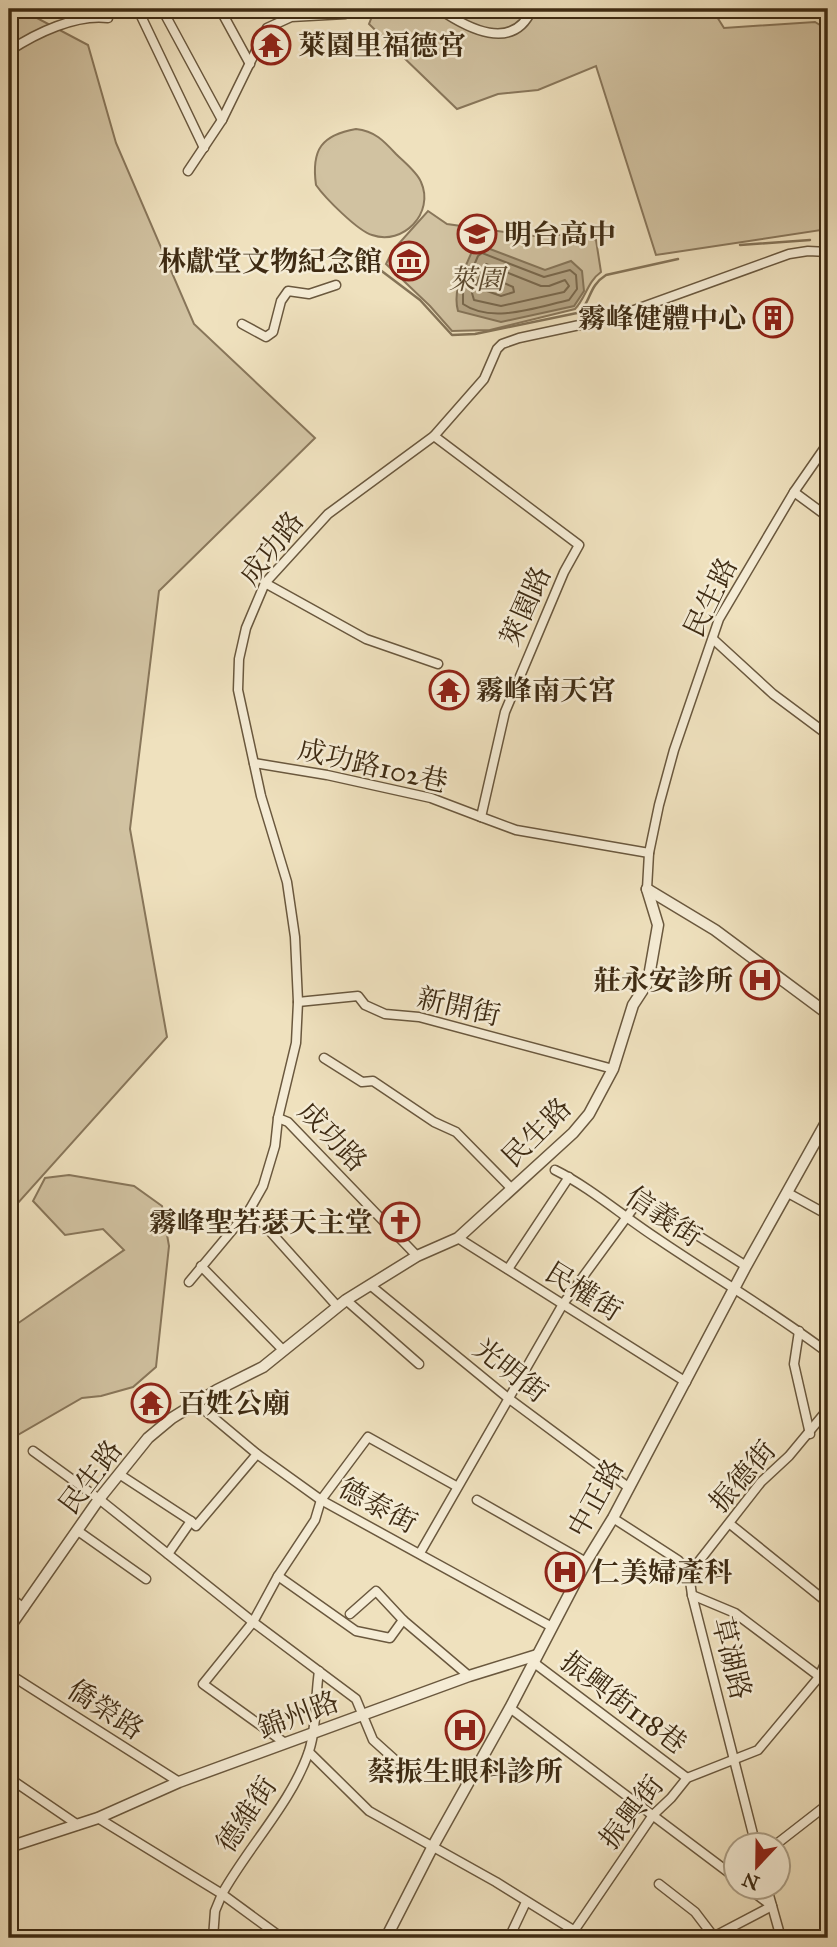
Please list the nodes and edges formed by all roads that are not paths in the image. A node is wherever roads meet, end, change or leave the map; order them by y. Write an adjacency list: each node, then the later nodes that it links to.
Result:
1 (103, 9): 9 (street)
2 (162, 9): 11 (street)
3 (220, 9): 10 (street)
4 (353, 9): 10 (street)
5 (439, 9): 7 (street)
6 (544, 9): 7 (street)
7 (532, 10)
8 (141, 16): 12 (street)
9 (9, 51)
10 (250, 64): 11 (street)
11 (222, 120): 12 (street)
12 (204, 148): 13 (street)
13 (188, 171)
14 (828, 252): 17 (street, 成功路)
15 (336, 285): 16 (street)
16 (242, 324)
17 (434, 436): 21 (street, 成功路); 26 (street, 萊園路)
18 (828, 443): 19 (street, 民生路)
19 (794, 492): 20 (street); 22 (street, 民生路)
20 (828, 517)
21 (265, 583): 23 (street); 25 (street, 成功路)
22 (713, 639): 24 (street); 27 (street, 民生路)
23 (439, 664)
24 (828, 735)
25 (254, 763): 26 (street, 成功路102巷); 29 (street, 成功路)
26 (481, 817): 27 (street)
27 (649, 853): 28 (street, 民生路)
28 (647, 889): 30 (street); 32 (street, 民生路)
29 (298, 1002): 32 (street, 新開街); 33 (street, 成功路)
30 (828, 1014)
31 (324, 1058): 37 (street)
32 (613, 1069): 37 (street, 民生路)
33 (278, 1118): 39 (street); 43 (street, 成功路)
34 (828, 1119): 38 (street, 中正路)
35 (555, 1170): 36 (street, 信義街)
36 (569, 1177): 41 (street, 信義街); 46 (street)
37 (512, 1189): 42 (street, 民生路)
38 (788, 1193): 40 (street); 45 (street, 中正路)
39 (250, 1209): 44 (street); 52 (street)
40 (828, 1215)
41 (625, 1217): 45 (street); 49 (street, 信義街); 51 (street)
42 (458, 1238): 43 (street, 民生路); 46 (street, 民權街)
43 (416, 1256): 48 (street, 民生路)
44 (201, 1266): 47 (street); 54 (street)
45 (746, 1266): 49 (street, 中正路)
46 (508, 1269): 51 (street, 民權街)
47 (189, 1282)
48 (370, 1285): 50 (street, 民生路); 58 (street, 光明街)
49 (734, 1290): 53 (street, 信義街); 57 (street, 中正路)
50 (346, 1300): 52 (street, 民生路); 56 (street)
51 (563, 1304): 57 (street, 民權街); 58 (street)
52 (337, 1306): 54 (street, 民生路)
53 (799, 1332): 55 (street, 信義街); 61 (street)
54 (283, 1350): 59 (street, 民生路)
55 (828, 1353)
56 (419, 1364)
57 (686, 1382): 66 (street, 中正路)
58 (508, 1398): 65 (street); 66 (street, 光明街)
59 (196, 1403): 63 (street, 德泰街); 64 (street, 民生路)
60 (828, 1409): 61 (street, 振德街)
61 (810, 1434): 72 (street, 振德街)
62 (33, 1451): 67 (street)
63 (257, 1454): 68 (street, 德泰街); 71 (street)
64 (119, 1474): 67 (street, 民生路); 71 (street)
65 (456, 1486): 68 (street); 74 (street)
66 (628, 1487): 70 (street, 中正路)
67 (99, 1499): 73 (street, 民生路); 75 (street)
68 (321, 1500): 74 (street, 德泰街); 78 (street)
69 (477, 1500): 76 (street)
70 (613, 1518): 76 (street, 中正路); 77 (street)
71 (191, 1521): 75 (street)
72 (730, 1524): 77 (street, 振德街); 82 (street)
73 (78, 1531): 79 (street); 83 (street, 民生路)
74 (420, 1553): 87 (street, 德泰街)
75 (168, 1554): 86 (street)
76 (586, 1562): 87 (street, 中正路)
77 (689, 1574): 80 (street, 草湖路)
78 (278, 1576): 85 (street); 86 (street)
79 (146, 1579)
80 (692, 1595): 94 (street); 101 (street, 草湖路)
81 (9, 1597): 83 (street)
82 (828, 1603)
83 (24, 1608): 88 (street, 民生路)
84 (350, 1614): 85 (street)
85 (403, 1620): 93 (street)
86 (253, 1622): 91 (street); 99 (street)
87 (552, 1627): 90 (street, 中正路)
88 (9, 1628)
89 (828, 1657): 94 (street, 振興街)
90 (535, 1658): 93 (street, 錦州路); 96 (street, 中正路); 104 (street, 振興街118巷)
91 (319, 1671): 97 (street); 98 (street, 德維街)
92 (9, 1674): 105 (street, 僑榮路)
93 (469, 1676): 97 (street, 錦州路)
94 (819, 1677): 95 (street); 101 (street, 振興街)
95 (828, 1683)
96 (510, 1708): 107 (street); 112 (street, 中正路)
97 (362, 1715): 98 (street, 錦州路); 102 (street)
98 (314, 1733): 99 (street, 錦州路); 100 (street, 德維街)
99 (285, 1743): 105 (street, 錦州路)
100 (309, 1752): 112 (street); 116 (street, 德維街)
101 (734, 1760): 104 (street, 振興街); 110 (street, 草湖路)
102 (413, 1776)
103 (9, 1778): 109 (street)
104 (687, 1778): 107 (street, 振興街)
105 (178, 1782): 108 (street, 錦州路)
106 (828, 1804): 111 (street)
107 (653, 1815): 114 (street); 121 (street, 振興街)
108 (97, 1818): 109 (street, 錦州路); 116 (street)
109 (78, 1825): 113 (street, 錦州路)
110 (752, 1832)
111 (792, 1832)
112 (433, 1846): 117 (street); 125 (street, 中正路)
113 (9, 1847)
114 (722, 1867)
115 (659, 1884): 128 (street)
116 (222, 1894): 123 (street, 德維街); 124 (street)
117 (526, 1902): 121 (street); 126 (street)
118 (767, 1902): 120 (street)
119 (771, 1902): 120 (street)
120 (772, 1906): 128 (street); 129 (street)
121 (574, 1931): 127 (street)
122 (828, 1933): 130 (main road)
123 (213, 1938)
124 (282, 1938)
125 (386, 1938)
126 (509, 1938)
127 (586, 1938)
128 (713, 1938)
129 (781, 1938)
130 (825, 1938)

